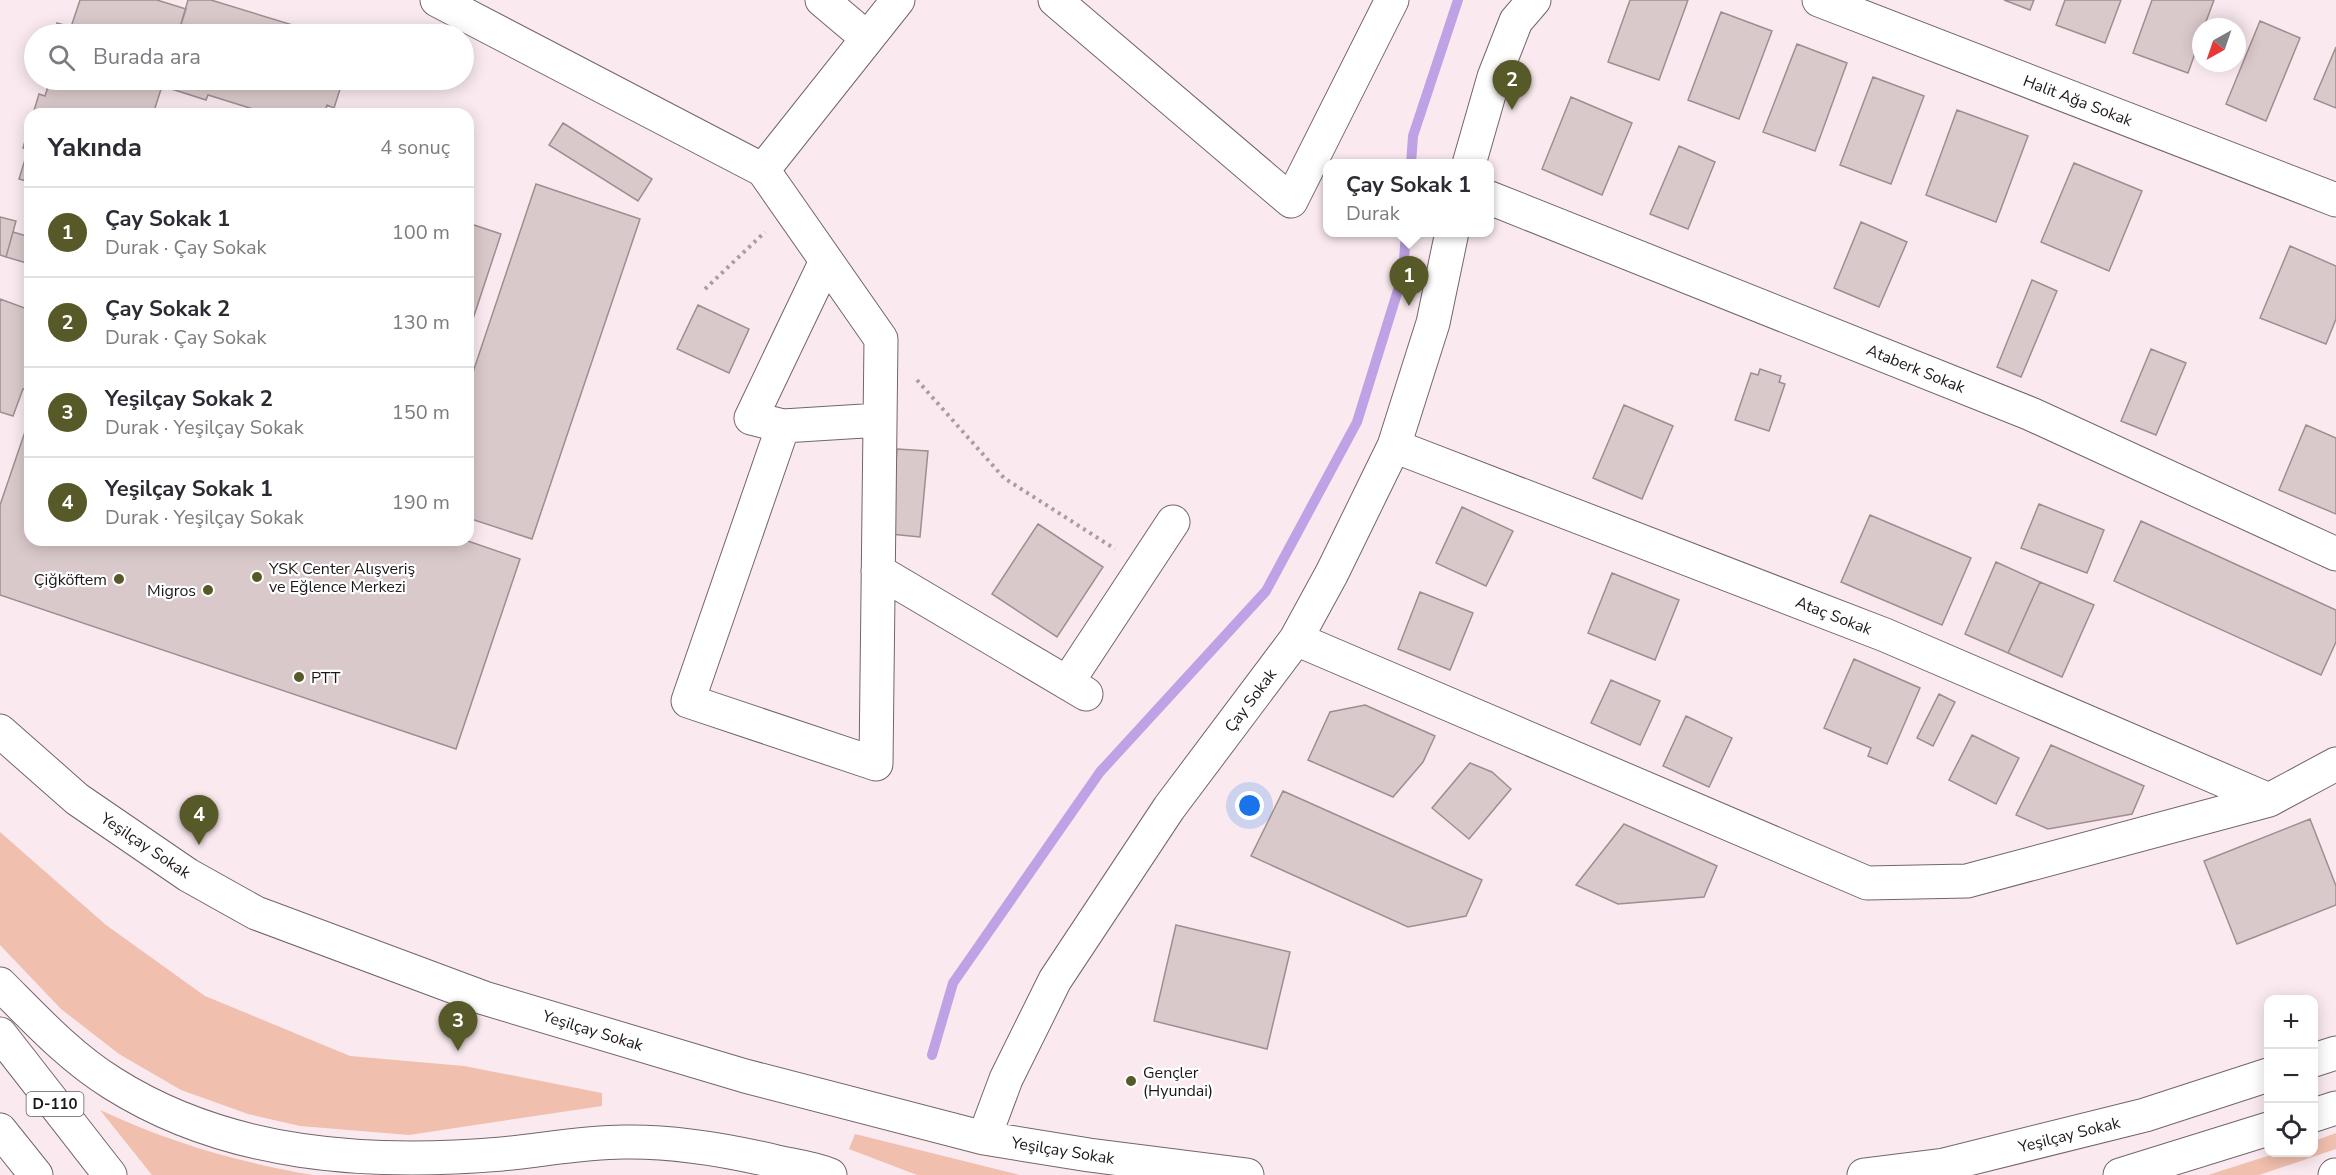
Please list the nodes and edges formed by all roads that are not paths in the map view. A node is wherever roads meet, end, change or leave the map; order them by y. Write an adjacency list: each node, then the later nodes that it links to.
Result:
1 (437, 0): 10 (main road)
2 (822, 0): 8 (main road)
3 (898, 0): 8 (main road)
4 (1055, 0): 5 (main road)
5 (1392, 0)
6 (1534, 0): 9 (main road)
7 (1819, 0): 12 (main road, Halit Ağa Sokak)
8 (867, 38): 10 (main road)
9 (1470, 159)
10 (763, 170): 14 (main road)
11 (1494, 200): 19 (main road, Ataberk Sokak)
12 (2336, 200)
13 (1451, 237): 17 (main road, Çay Sokak)
14 (826, 261): 15 (main road); 16 (main road)
15 (880, 420): 16 (main road); 20 (main road)
16 (783, 426): 20 (main road)
17 (1394, 446): 21 (main road, Çay Sokak); 24 (main road, Ataç Sokak)
18 (1173, 522): 20 (main road)
19 (2336, 554)
20 (878, 571)
21 (1296, 639): 24 (main road); 34 (main road, Çay Sokak)
22 (0, 731): 34 (main road, Yeşilçay Sokak)
23 (2336, 764): 24 (main road)
24 (2269, 800)
25 (0, 984): 37 (main road)
26 (0, 1034): 36 (main road, D-110)
27 (2336, 1053): 28 (main road)
28 (2318, 1058)
29 (2264, 1076): 39 (main road, Yeşilçay Sokak)
30 (2336, 1108): 31 (main road)
31 (2318, 1113)
32 (0, 1130): 35 (main road)
33 (2264, 1130): 40 (main road)
34 (984, 1138): 38 (main road, Yeşilçay Sokak)
35 (36, 1175)
36 (110, 1175)
37 (830, 1175)
38 (1247, 1175)
39 (1864, 1175)
40 (2120, 1175)

